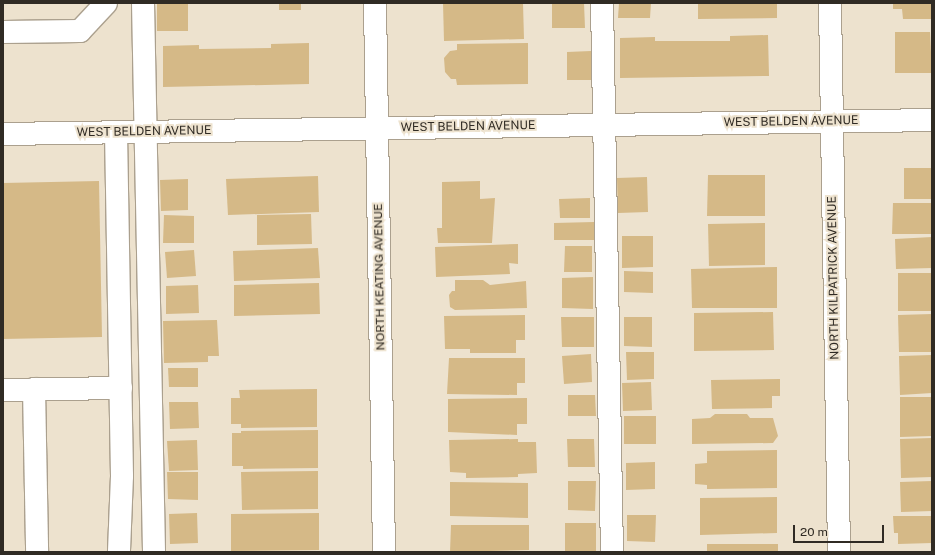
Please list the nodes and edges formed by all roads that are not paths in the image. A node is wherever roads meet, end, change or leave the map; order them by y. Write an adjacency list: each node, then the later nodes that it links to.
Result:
1 (106, 3): 6 (street)
2 (143, 3): 11 (street)
3 (375, 3): 10 (street, NORTH KEATING AVENUE)
4 (602, 3): 9 (street)
5 (830, 3): 8 (street, NORTH KILPATRICK AVENUE)
6 (3, 32)
7 (932, 120): 8 (street, WEST BELDEN AVENUE)
8 (832, 122): 9 (street, WEST BELDEN AVENUE); 22 (street, NORTH KILPATRICK AVENUE)
9 (604, 125): 10 (street, WEST BELDEN AVENUE); 21 (street)
10 (378, 128): 11 (street, WEST BELDEN AVENUE); 20 (street, NORTH KEATING AVENUE)
11 (146, 131): 12 (street, WEST BELDEN AVENUE); 19 (street)
12 (116, 132): 13 (street, WEST BELDEN AVENUE); 14 (street)
13 (3, 134)
14 (121, 388): 15 (street); 18 (street)
15 (34, 389): 16 (street); 17 (street)
16 (3, 390)
17 (37, 552)
18 (119, 552)
19 (154, 552)
20 (384, 552)
21 (612, 552)
22 (839, 552)

